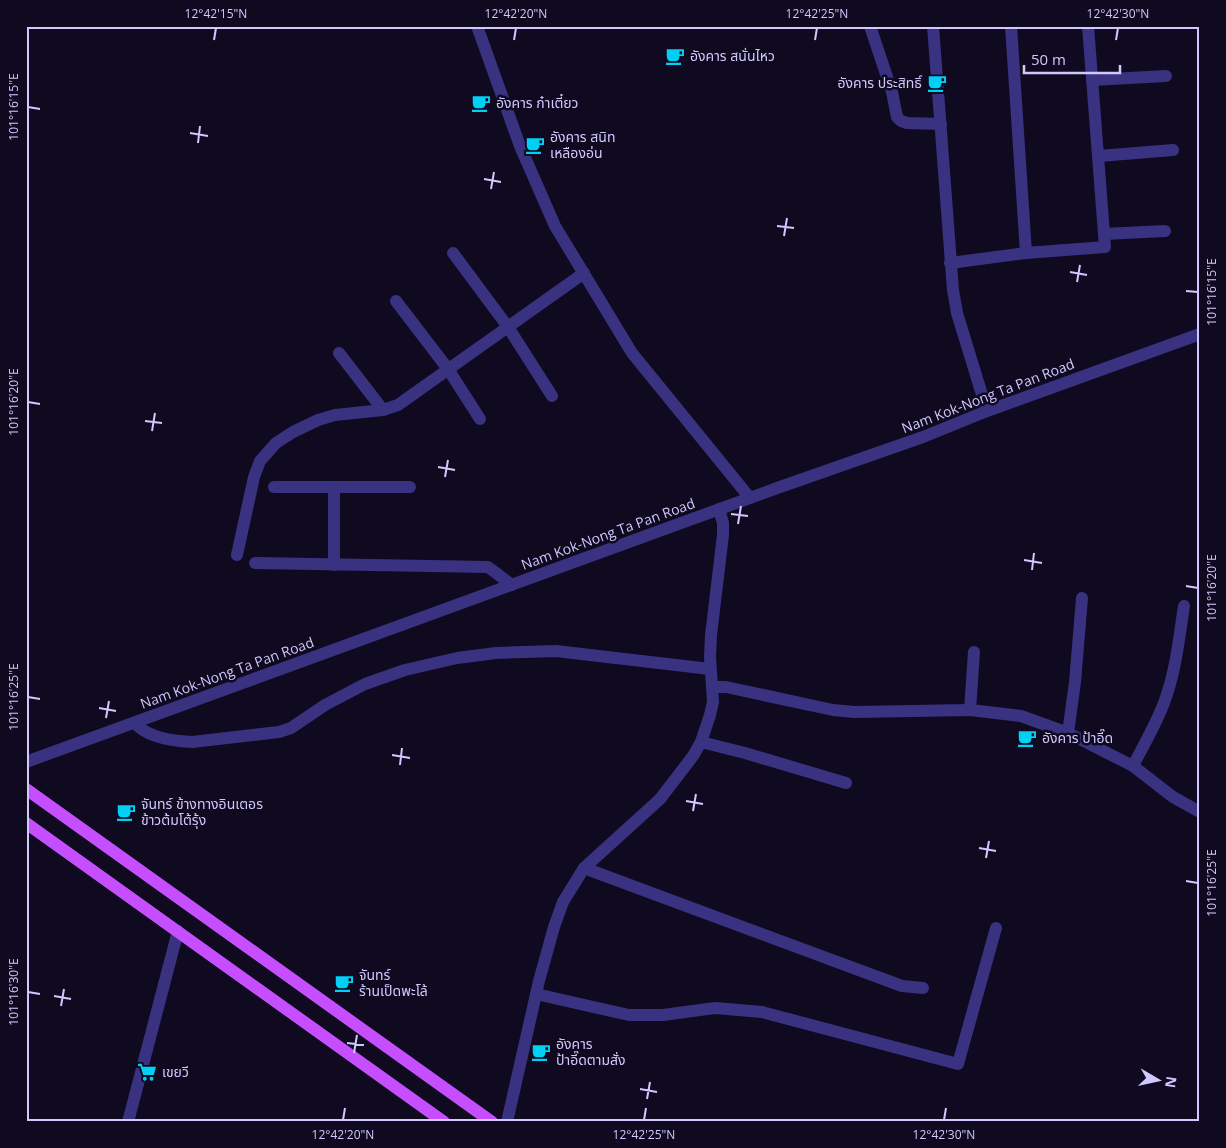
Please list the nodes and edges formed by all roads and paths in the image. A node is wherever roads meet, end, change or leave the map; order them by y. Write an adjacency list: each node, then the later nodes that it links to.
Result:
1 (477, 26): 16 (street)
2 (870, 26): 8 (street)
3 (933, 26): 8 (street)
4 (1011, 26): 14 (street)
5 (1088, 26): 7 (street)
6 (1166, 76): 7 (street)
7 (1092, 80): 10 (street)
8 (941, 124): 15 (street)
9 (1173, 150): 10 (street)
10 (1098, 156): 12 (street)
11 (1165, 231): 12 (street)
12 (1104, 234): 14 (street)
13 (453, 253): 18 (street)
14 (1026, 253): 15 (street)
15 (950, 263): 24 (street)
16 (584, 273): 18 (street); 29 (street)
17 (396, 301): 21 (street)
18 (508, 327): 21 (street); 22 (street)
19 (1200, 334): 24 (street, Nam Kok-Nong Ta Pan Road)
20 (339, 353): 23 (street)
21 (448, 369): 23 (street); 25 (street)
22 (552, 396)
23 (383, 410): 31 (street)
24 (987, 411): 29 (street, Nam Kok-Nong Ta Pan Road)
25 (480, 419)
26 (274, 487): 27 (street)
27 (334, 487): 28 (street); 33 (street)
28 (410, 487)
29 (750, 498): 30 (street, Nam Kok-Nong Ta Pan Road)
30 (719, 509): 34 (street, Nam Kok-Nong Ta Pan Road); 38 (street)
31 (237, 554)
32 (255, 563): 33 (street)
33 (334, 565): 34 (street)
34 (512, 585): 41 (street, Nam Kok-Nong Ta Pan Road)
35 (1082, 598): 42 (street)
36 (1184, 606): 45 (street)
37 (974, 652): 40 (street)
38 (710, 669): 39 (street); 41 (street)
39 (712, 687): 40 (street); 43 (street)
40 (970, 710): 42 (street)
41 (135, 723): 44 (street, Nam Kok-Nong Ta Pan Road)
42 (1068, 733): 45 (street)
43 (701, 742): 46 (street); 50 (street)
44 (26, 762)
45 (1133, 766): 48 (street)
46 (846, 783)
47 (26, 788): 57 (main road)
48 (1200, 812)
49 (26, 824): 52 (main road)
50 (584, 868): 53 (street); 54 (street)
51 (996, 928): 54 (street)
52 (178, 931): 55 (street); 56 (main road)
53 (923, 988)
54 (536, 994): 58 (street)
55 (128, 1122)
56 (444, 1122)
57 (492, 1122)
58 (507, 1122)

